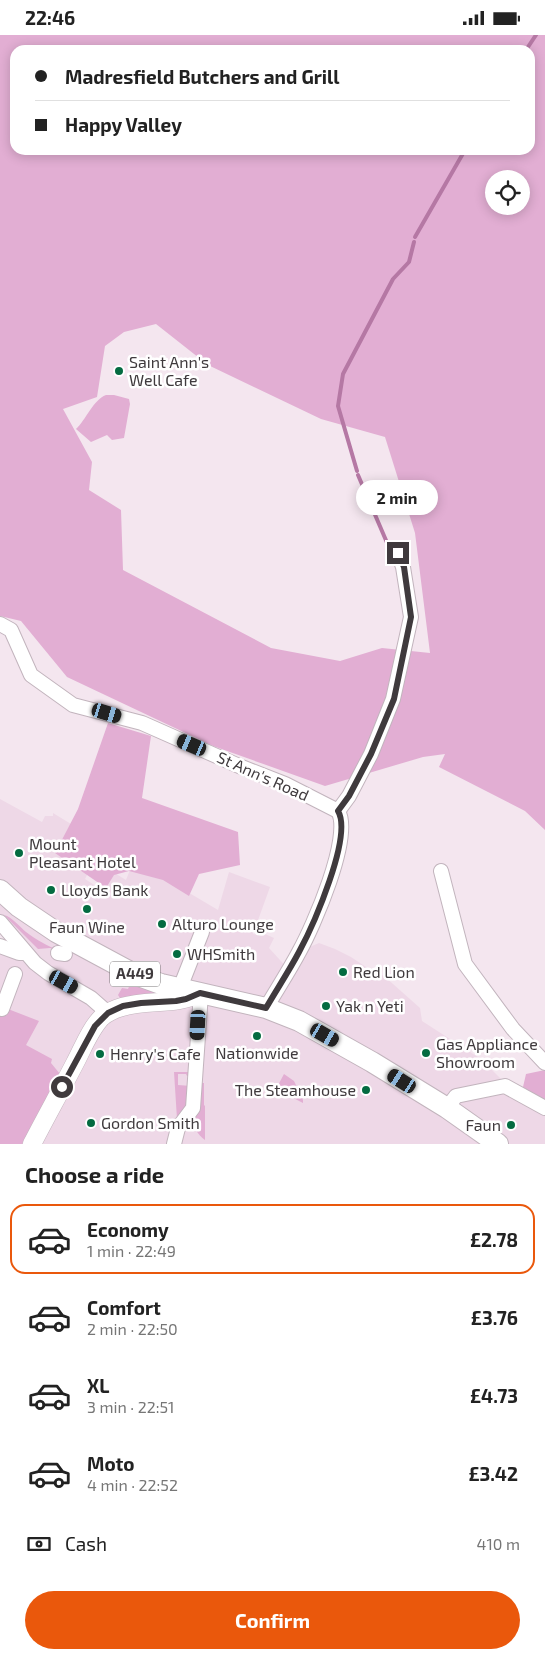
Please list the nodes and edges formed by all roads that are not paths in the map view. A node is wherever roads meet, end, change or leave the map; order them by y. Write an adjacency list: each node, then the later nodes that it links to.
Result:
1 (398, 553): 3 (street)
2 (0, 624): 3 (street, St Ann's Road)
3 (341, 807): 13 (street)
4 (441, 871): 16 (street)
5 (0, 890): 11 (highway, A449)
6 (0, 922): 9 (street)
7 (202, 932): 11 (street)
8 (0, 946): 9 (street)
9 (25, 953): 15 (street)
10 (15, 974): 14 (street)
11 (180, 988): 12 (highway, A449)
12 (200, 993): 13 (highway, A449); 15 (main road); 20 (street)
13 (266, 1008): 17 (highway, A449)
14 (2, 1009)
15 (108, 1013): 19 (main road)
16 (545, 1063)
17 (446, 1108): 18 (street); 21 (highway, A449)
18 (545, 1108)
19 (32, 1144)
20 (174, 1144)
21 (498, 1144)

